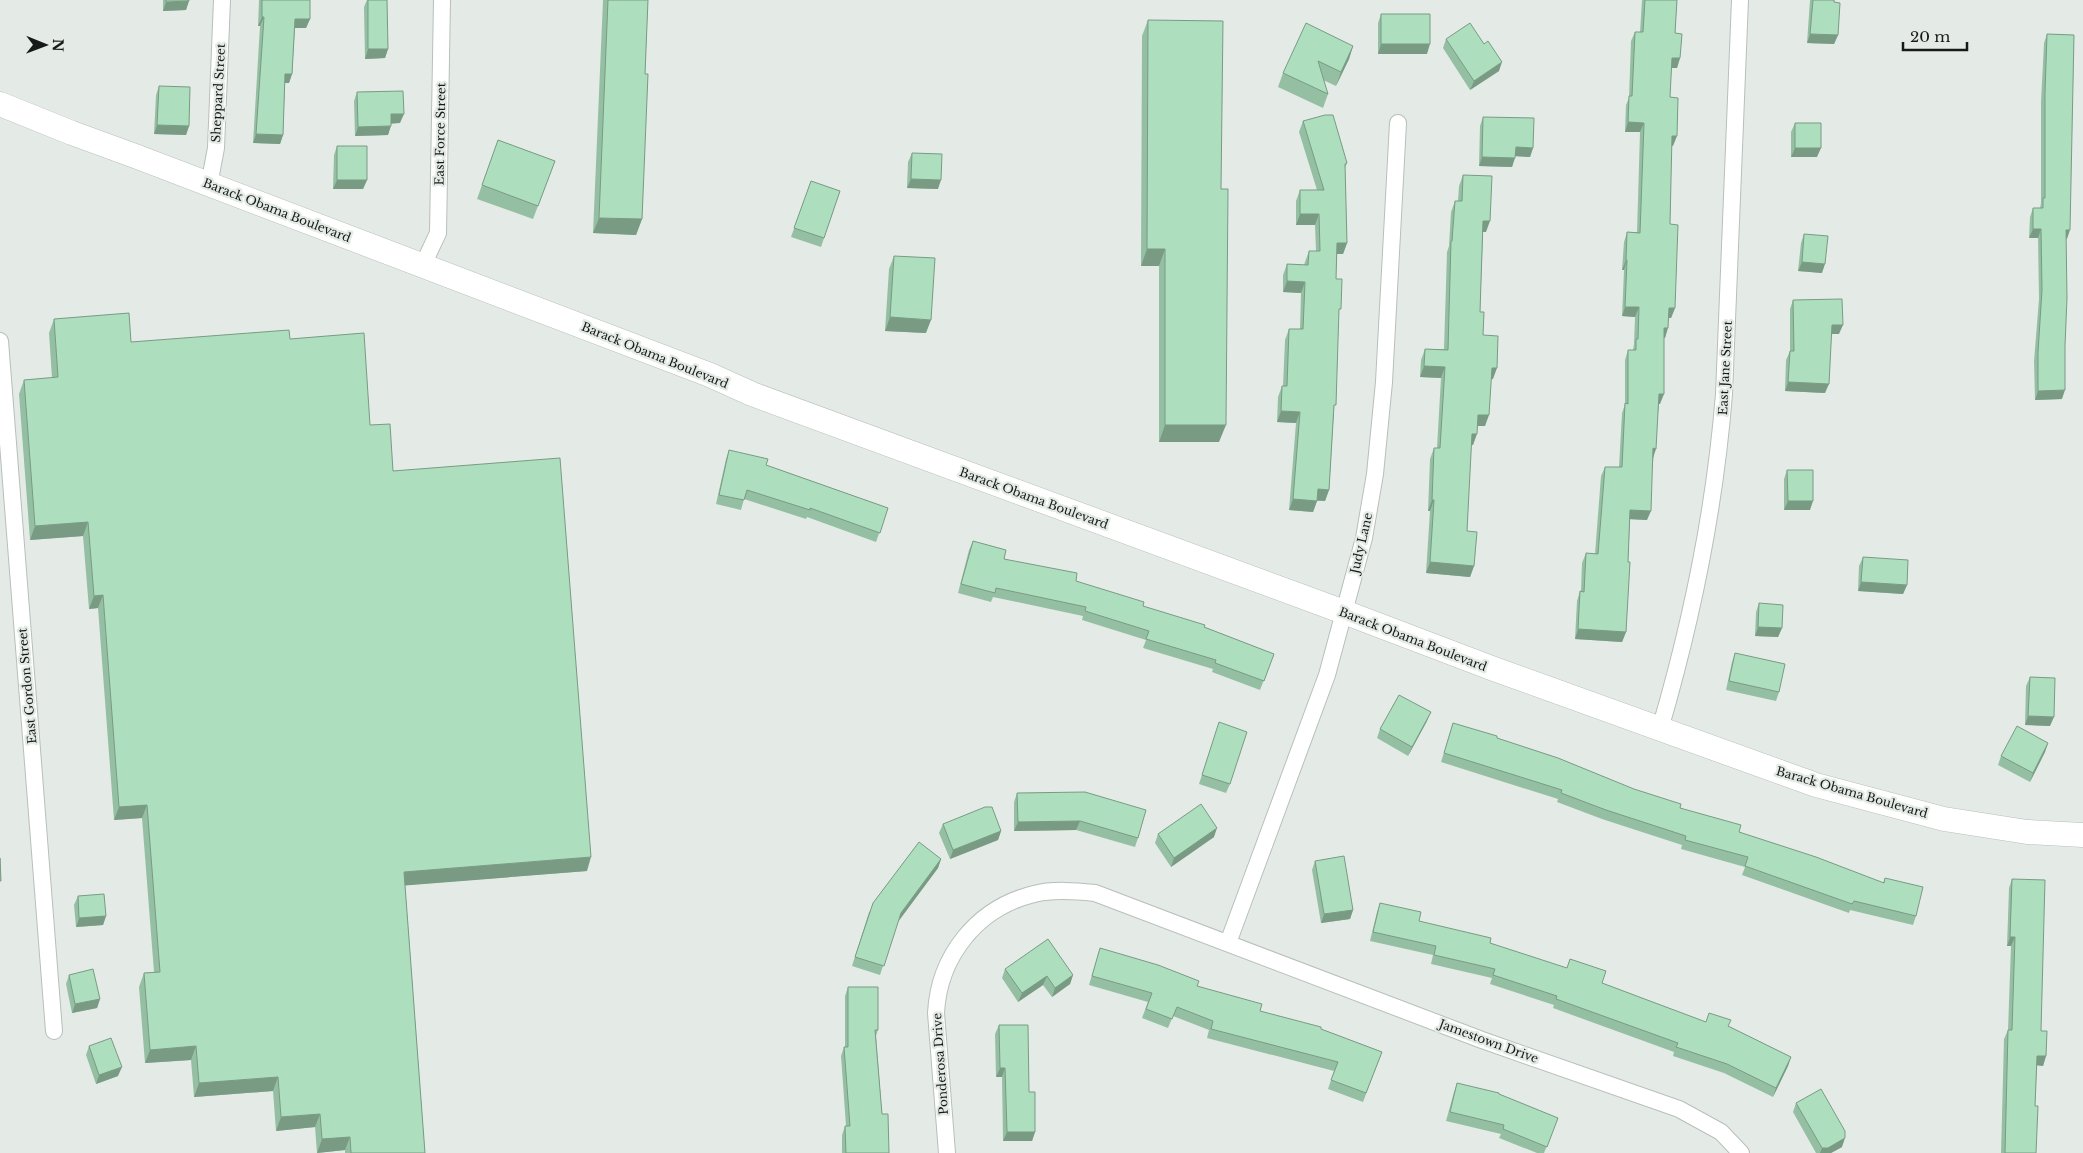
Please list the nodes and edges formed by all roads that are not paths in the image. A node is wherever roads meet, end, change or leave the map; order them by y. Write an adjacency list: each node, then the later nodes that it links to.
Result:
1 (222, 0): 6 (street, Sheppard Street)
2 (442, 0): 7 (street, East Force Street)
3 (1740, 0): 10 (street, East Jane Street)
4 (0, 104): 6 (main road, Barack Obama Boulevard)
5 (1398, 123): 9 (street, Judy Lane)
6 (209, 185): 7 (main road, Barack Obama Boulevard)
7 (423, 265): 9 (main road, Barack Obama Boulevard)
8 (0, 341): 13 (street, East Gordon Street)
9 (1344, 612): 10 (main road, Barack Obama Boulevard); 12 (street, Judy Lane)
10 (1660, 729): 11 (main road, Barack Obama Boulevard)
11 (2083, 835)
12 (1228, 943): 14 (street, Ponderosa Drive); 15 (street, Jamestown Drive)
13 (54, 1031)
14 (947, 1153)
15 (1740, 1153)

